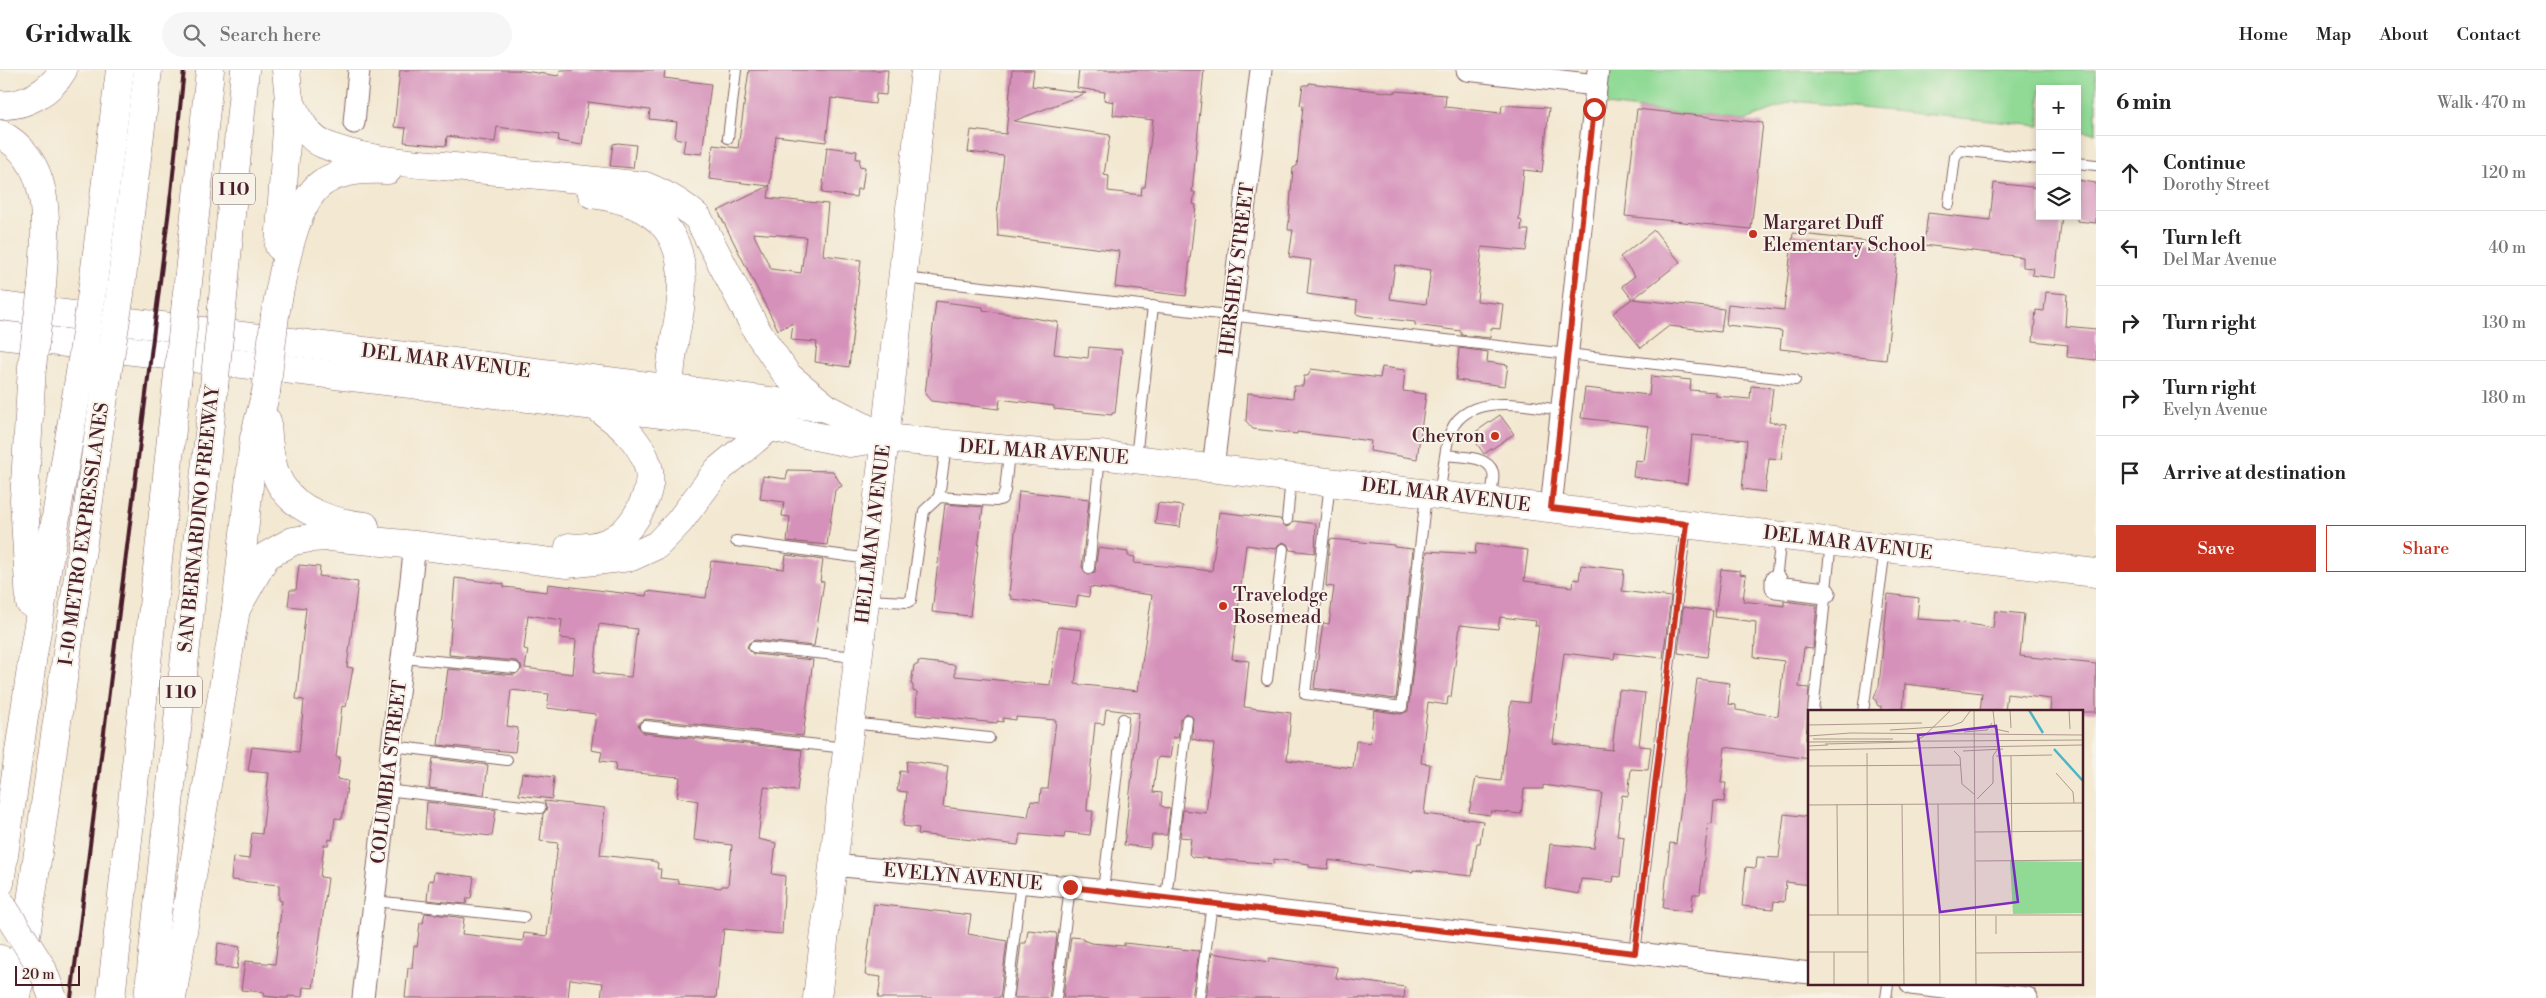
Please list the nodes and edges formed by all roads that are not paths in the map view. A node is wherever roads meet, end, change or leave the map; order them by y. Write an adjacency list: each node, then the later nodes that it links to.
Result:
1 (64, 70): 14 (main road)
2 (120, 70): 65 (main road, bridge)
3 (148, 70): 95 (main road, I-10 METRO EXPRESSLANES, bridge)
4 (210, 70): 97 (main road, bridge)
5 (245, 70): 98 (main road, SAN BERNARDINO FREEWAY / I 10, bridge)
6 (286, 70): 13 (main road)
7 (359, 70): 15 (street)
8 (736, 70): 17 (lane)
9 (925, 70): 22 (main road, HELLMAN AVENUE)
10 (1261, 70): 26 (street, HERSHEY STREET)
11 (1467, 70): 12 (street)
12 (1597, 77): 28 (street)
13 (289, 99): 25 (main road); 33 (main road)
14 (0, 105)
15 (354, 123)
16 (0, 134): 65 (main road, bridge)
17 (728, 138)
18 (2036, 159): 21 (lane)
19 (2081, 163): 20 (lane)
20 (2096, 165)
21 (1949, 204)
22 (902, 278): 24 (lane); 36 (main road, HELLMAN AVENUE)
23 (0, 306): 30 (main road, DEL MAR AVENUE)
24 (1153, 306): 26 (lane); 41 (lane)
25 (275, 314): 30 (main road); 31 (main road, bridge)
26 (1231, 315): 28 (lane); 42 (street, HERSHEY STREET)
27 (0, 335): 32 (main road, DEL MAR AVENUE)
28 (1568, 356): 29 (lane); 34 (street)
29 (1795, 380)
30 (670, 389): 33 (main road, DEL MAR AVENUE)
31 (266, 392): 32 (main road); 63 (main road)
32 (595, 406): 35 (main road, DEL MAR AVENUE)
33 (827, 408): 36 (main road, DEL MAR AVENUE)
34 (1562, 410): 40 (lane); 48 (street)
35 (770, 427): 36 (main road, DEL MAR AVENUE); 54 (main road)
36 (885, 438): 37 (main road, DEL MAR AVENUE); 57 (main road, HELLMAN AVENUE)
37 (946, 445): 38 (main road, DEL MAR AVENUE); 46 (lane)
38 (1009, 450): 39 (main road, DEL MAR AVENUE); 46 (lane)
39 (1100, 454): 41 (main road, DEL MAR AVENUE); 58 (lane)
40 (1446, 455): 45 (lane); 47 (lane)
41 (1136, 459): 42 (main road, DEL MAR AVENUE)
42 (1213, 468): 43 (main road, DEL MAR AVENUE)
43 (1292, 477): 44 (main road, DEL MAR AVENUE); 49 (lane)
44 (1330, 482): 45 (main road, DEL MAR AVENUE); 45 (lane)
45 (1433, 494): 47 (main road, DEL MAR AVENUE)
46 (939, 497): 62 (lane)
47 (1490, 501): 48 (main road, DEL MAR AVENUE)
48 (1551, 508): 50 (main road, DEL MAR AVENUE)
49 (1287, 520)
50 (1686, 524): 51 (main road, DEL MAR AVENUE); 91 (lane)
51 (1782, 535): 53 (main road, DEL MAR AVENUE); 60 (lane)
52 (736, 541): 57 (lane)
53 (1831, 541): 55 (main road, DEL MAR AVENUE); 61 (lane)
54 (415, 545): 63 (main road); 67 (street, COLUMBIA STREET)
55 (1885, 548): 59 (main road, DEL MAR AVENUE); 71 (lane)
56 (1283, 549): 69 (lane)
57 (870, 559): 62 (main road, HELLMAN AVENUE)
58 (1089, 568)
59 (2096, 572)
60 (1776, 580): 61 (street)
61 (1825, 593): 70 (lane)
62 (865, 600): 66 (main road, HELLMAN AVENUE)
63 (236, 610): 99 (main road)
64 (754, 647): 66 (lane)
65 (33, 655): 83 (main road)
66 (858, 657): 75 (main road, HELLMAN AVENUE)
67 (402, 658): 68 (lane); 77 (street, COLUMBIA STREET)
68 (515, 668)
69 (1267, 680)
70 (1813, 710)
71 (1863, 710)
72 (1123, 719): 85 (lane)
73 (1187, 720): 86 (lane)
74 (645, 726): 75 (lane)
75 (849, 736): 76 (lane); 81 (main road, HELLMAN AVENUE)
76 (989, 738)
77 (392, 746): 78 (lane); 79 (street, COLUMBIA STREET)
78 (507, 760)
79 (386, 790): 80 (lane); 87 (street, COLUMBIA STREET)
80 (540, 808)
81 (832, 865): 82 (street, EVELYN AVENUE); 101 (main road, HELLMAN AVENUE)
82 (1021, 882): 84 (street, EVELYN AVENUE); 102 (lane)
83 (0, 883)
84 (1070, 887): 85 (street, EVELYN AVENUE); 103 (lane)
85 (1103, 891): 86 (street, EVELYN AVENUE)
86 (1166, 898): 89 (street, EVELYN AVENUE)
87 (374, 901): 90 (lane); 100 (street, COLUMBIA STREET)
88 (0, 902): 96 (main road, bridge)
89 (1212, 904): 91 (street, EVELYN AVENUE); 104 (lane)
90 (524, 917)
91 (1635, 953): 93 (street, EVELYN AVENUE)
92 (0, 959): 95 (main road)
93 (1808, 973)
94 (1928, 986): 105 (street)
95 (16, 998)
96 (53, 998)
97 (111, 998)
98 (148, 998)
99 (172, 998)
100 (362, 998)
101 (816, 998)
102 (1007, 998)
103 (1056, 998)
104 (1199, 998)
105 (2027, 998)

